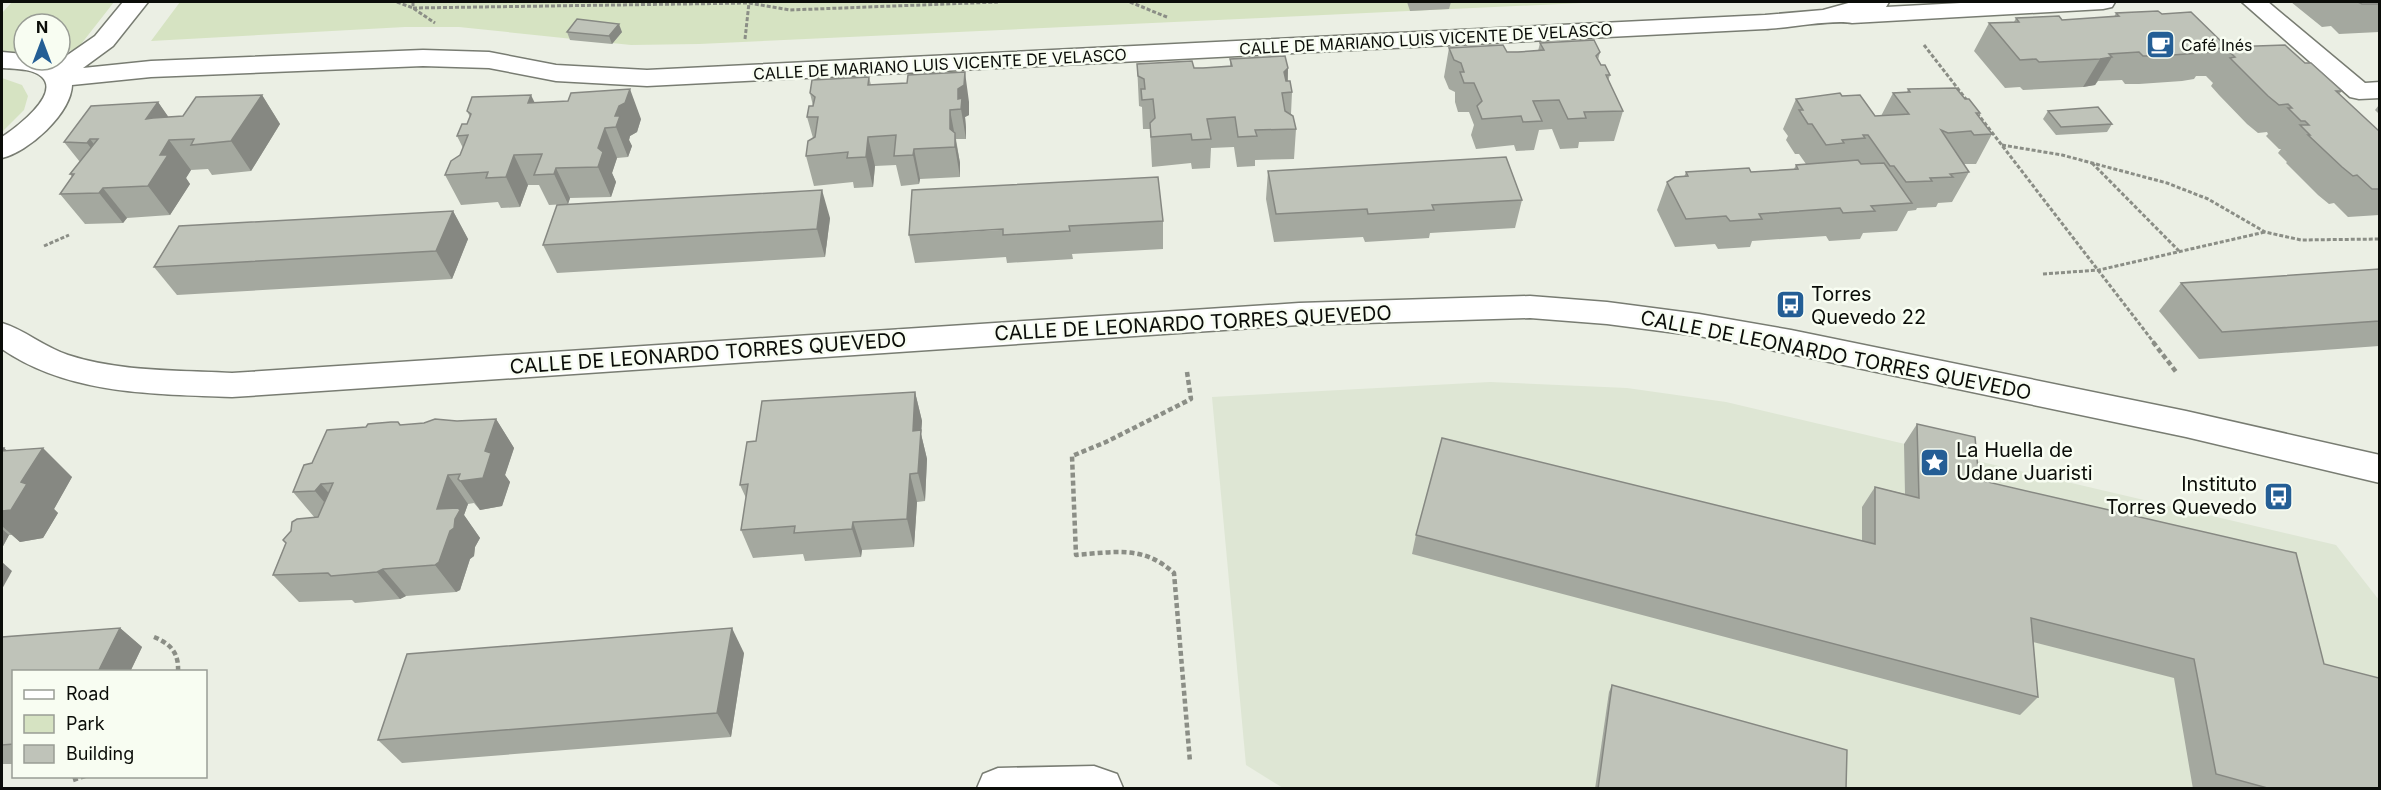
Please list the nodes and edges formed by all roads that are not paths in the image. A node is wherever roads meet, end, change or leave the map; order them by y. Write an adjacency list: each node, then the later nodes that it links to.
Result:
1 (136, 2): 8 (street)
2 (1877, 2): 6 (street, CALLE DE MARIANO LUIS VICENTE DE VELASCO)
3 (2103, 2): 5 (street, CALLE DE MARIANO LUIS VICENTE DE VELASCO)
4 (2254, 2): 9 (street)
5 (1976, 6): 6 (street, CALLE DE MARIANO LUIS VICENTE DE VELASCO)
6 (1824, 17): 8 (street, CALLE DE MARIANO LUIS VICENTE DE VELASCO)
7 (2, 60): 8 (street)
8 (57, 78): 10 (street)
9 (2379, 90)
10 (5, 151)
11 (2, 334): 12 (street, CALLE DE LEONARDO TORRES QUEVEDO)
12 (2379, 469)
13 (998, 789): 14 (street)
14 (1102, 789)

